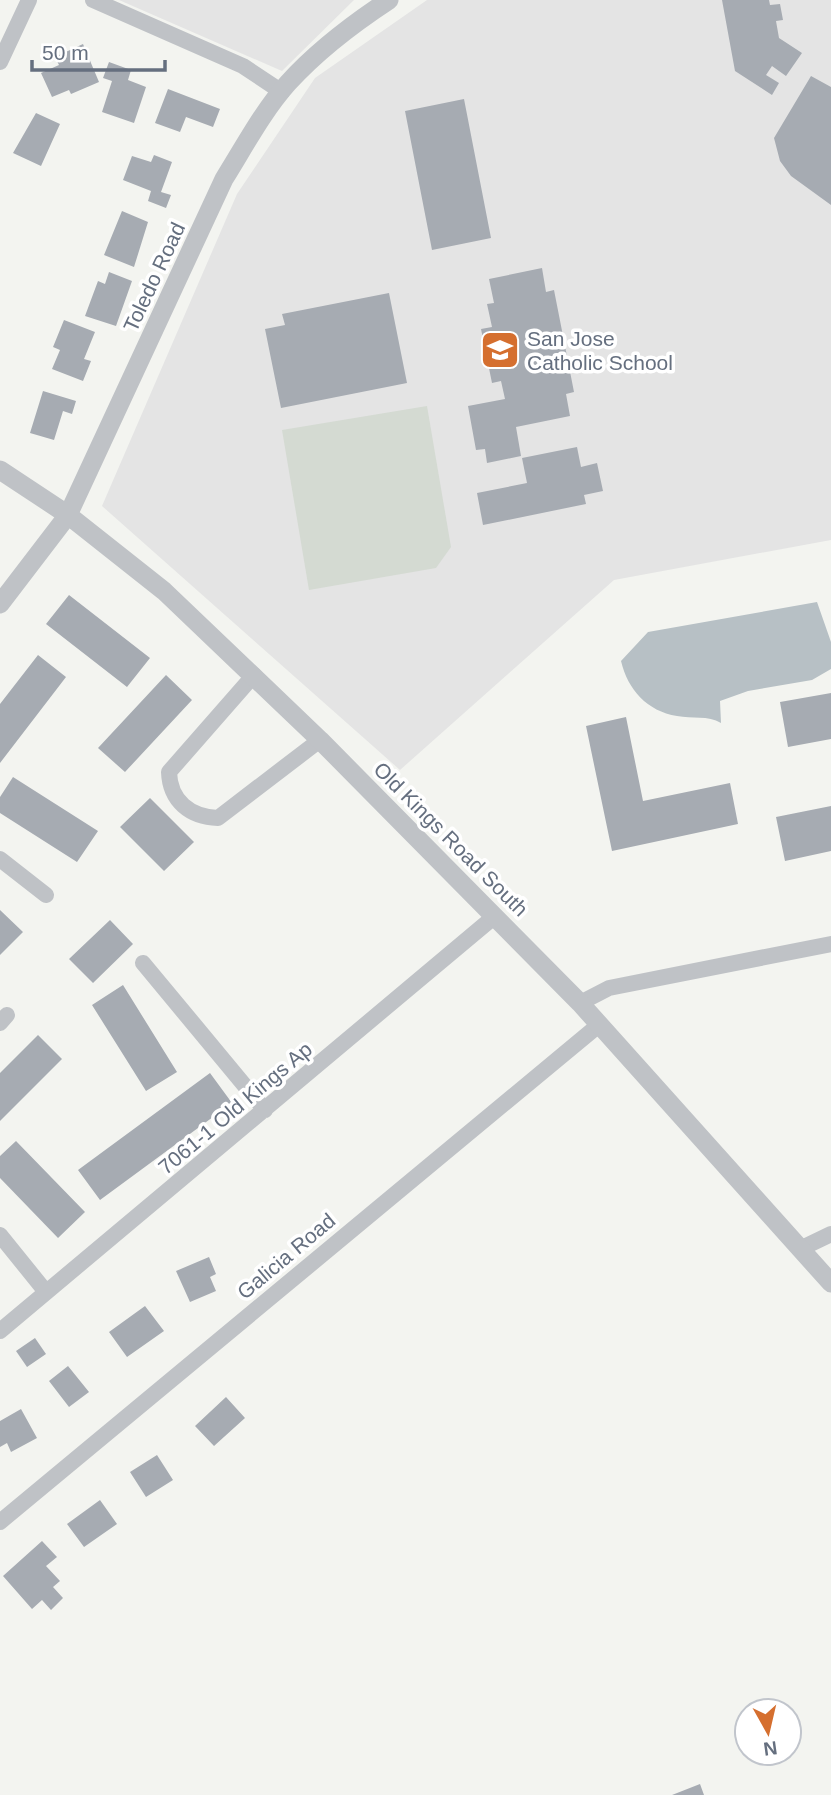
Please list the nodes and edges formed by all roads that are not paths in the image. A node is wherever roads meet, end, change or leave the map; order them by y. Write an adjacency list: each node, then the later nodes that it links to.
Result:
1 (29, 0): 4 (street)
2 (93, 0): 5 (street)
3 (389, 0): 5 (street, Toledo Road)
4 (0, 62)
5 (282, 92): 7 (street, Toledo Road)
6 (0, 470): 7 (street, Old Kings Road South)
7 (68, 515): 8 (street, Toledo Road); 9 (street, Old Kings Road South)
8 (0, 604)
9 (254, 676): 10 (street, Old Kings Road South); 10 (street)
10 (320, 740): 13 (street, Old Kings Road South)
11 (0, 859): 12 (street)
12 (46, 895)
13 (495, 916): 16 (street, Old Kings Road South); 18 (street, 7061-1 Old Kings Ap)
14 (831, 944): 16 (street)
15 (143, 963): 18 (street)
16 (580, 1003): 17 (street, Old Kings Road South)
17 (600, 1024): 21 (street, Old Kings Road South); 25 (street, Galicia Road)
18 (265, 1110): 23 (street, 7061-1 Old Kings Ap)
19 (831, 1234): 21 (street)
20 (0, 1235): 23 (street)
21 (802, 1248): 22 (street, Old Kings Road South)
22 (831, 1283)
23 (46, 1292): 24 (street, 7061-1 Old Kings Ap)
24 (0, 1331)
25 (0, 1522)

